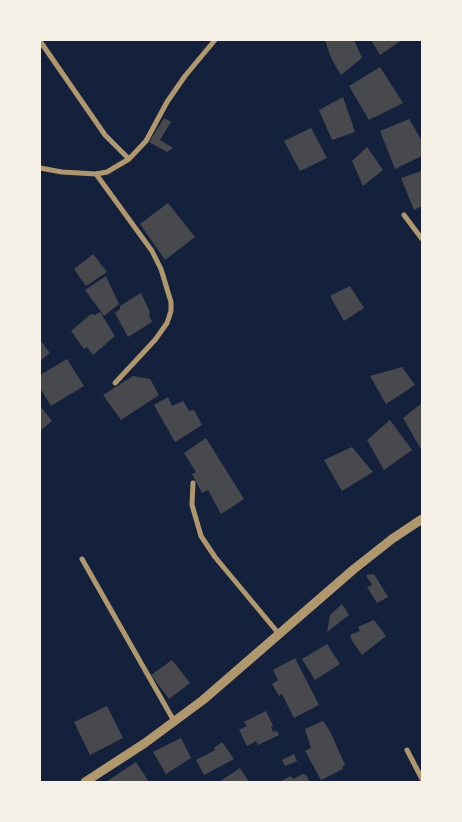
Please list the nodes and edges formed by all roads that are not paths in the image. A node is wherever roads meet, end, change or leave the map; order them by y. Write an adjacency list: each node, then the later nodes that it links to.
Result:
1 (216, 40): 3 (street)
2 (40, 41): 3 (street)
3 (129, 159): 5 (street)
4 (40, 168): 5 (street)
5 (96, 174): 8 (street)
6 (404, 215): 7 (street)
7 (422, 239)
8 (115, 383)
9 (193, 483): 12 (street)
10 (422, 519): 12 (street)
11 (82, 559): 13 (street)
12 (279, 634): 13 (street)
13 (174, 721): 16 (street)
14 (407, 750): 15 (street)
15 (422, 779)
16 (85, 782)

